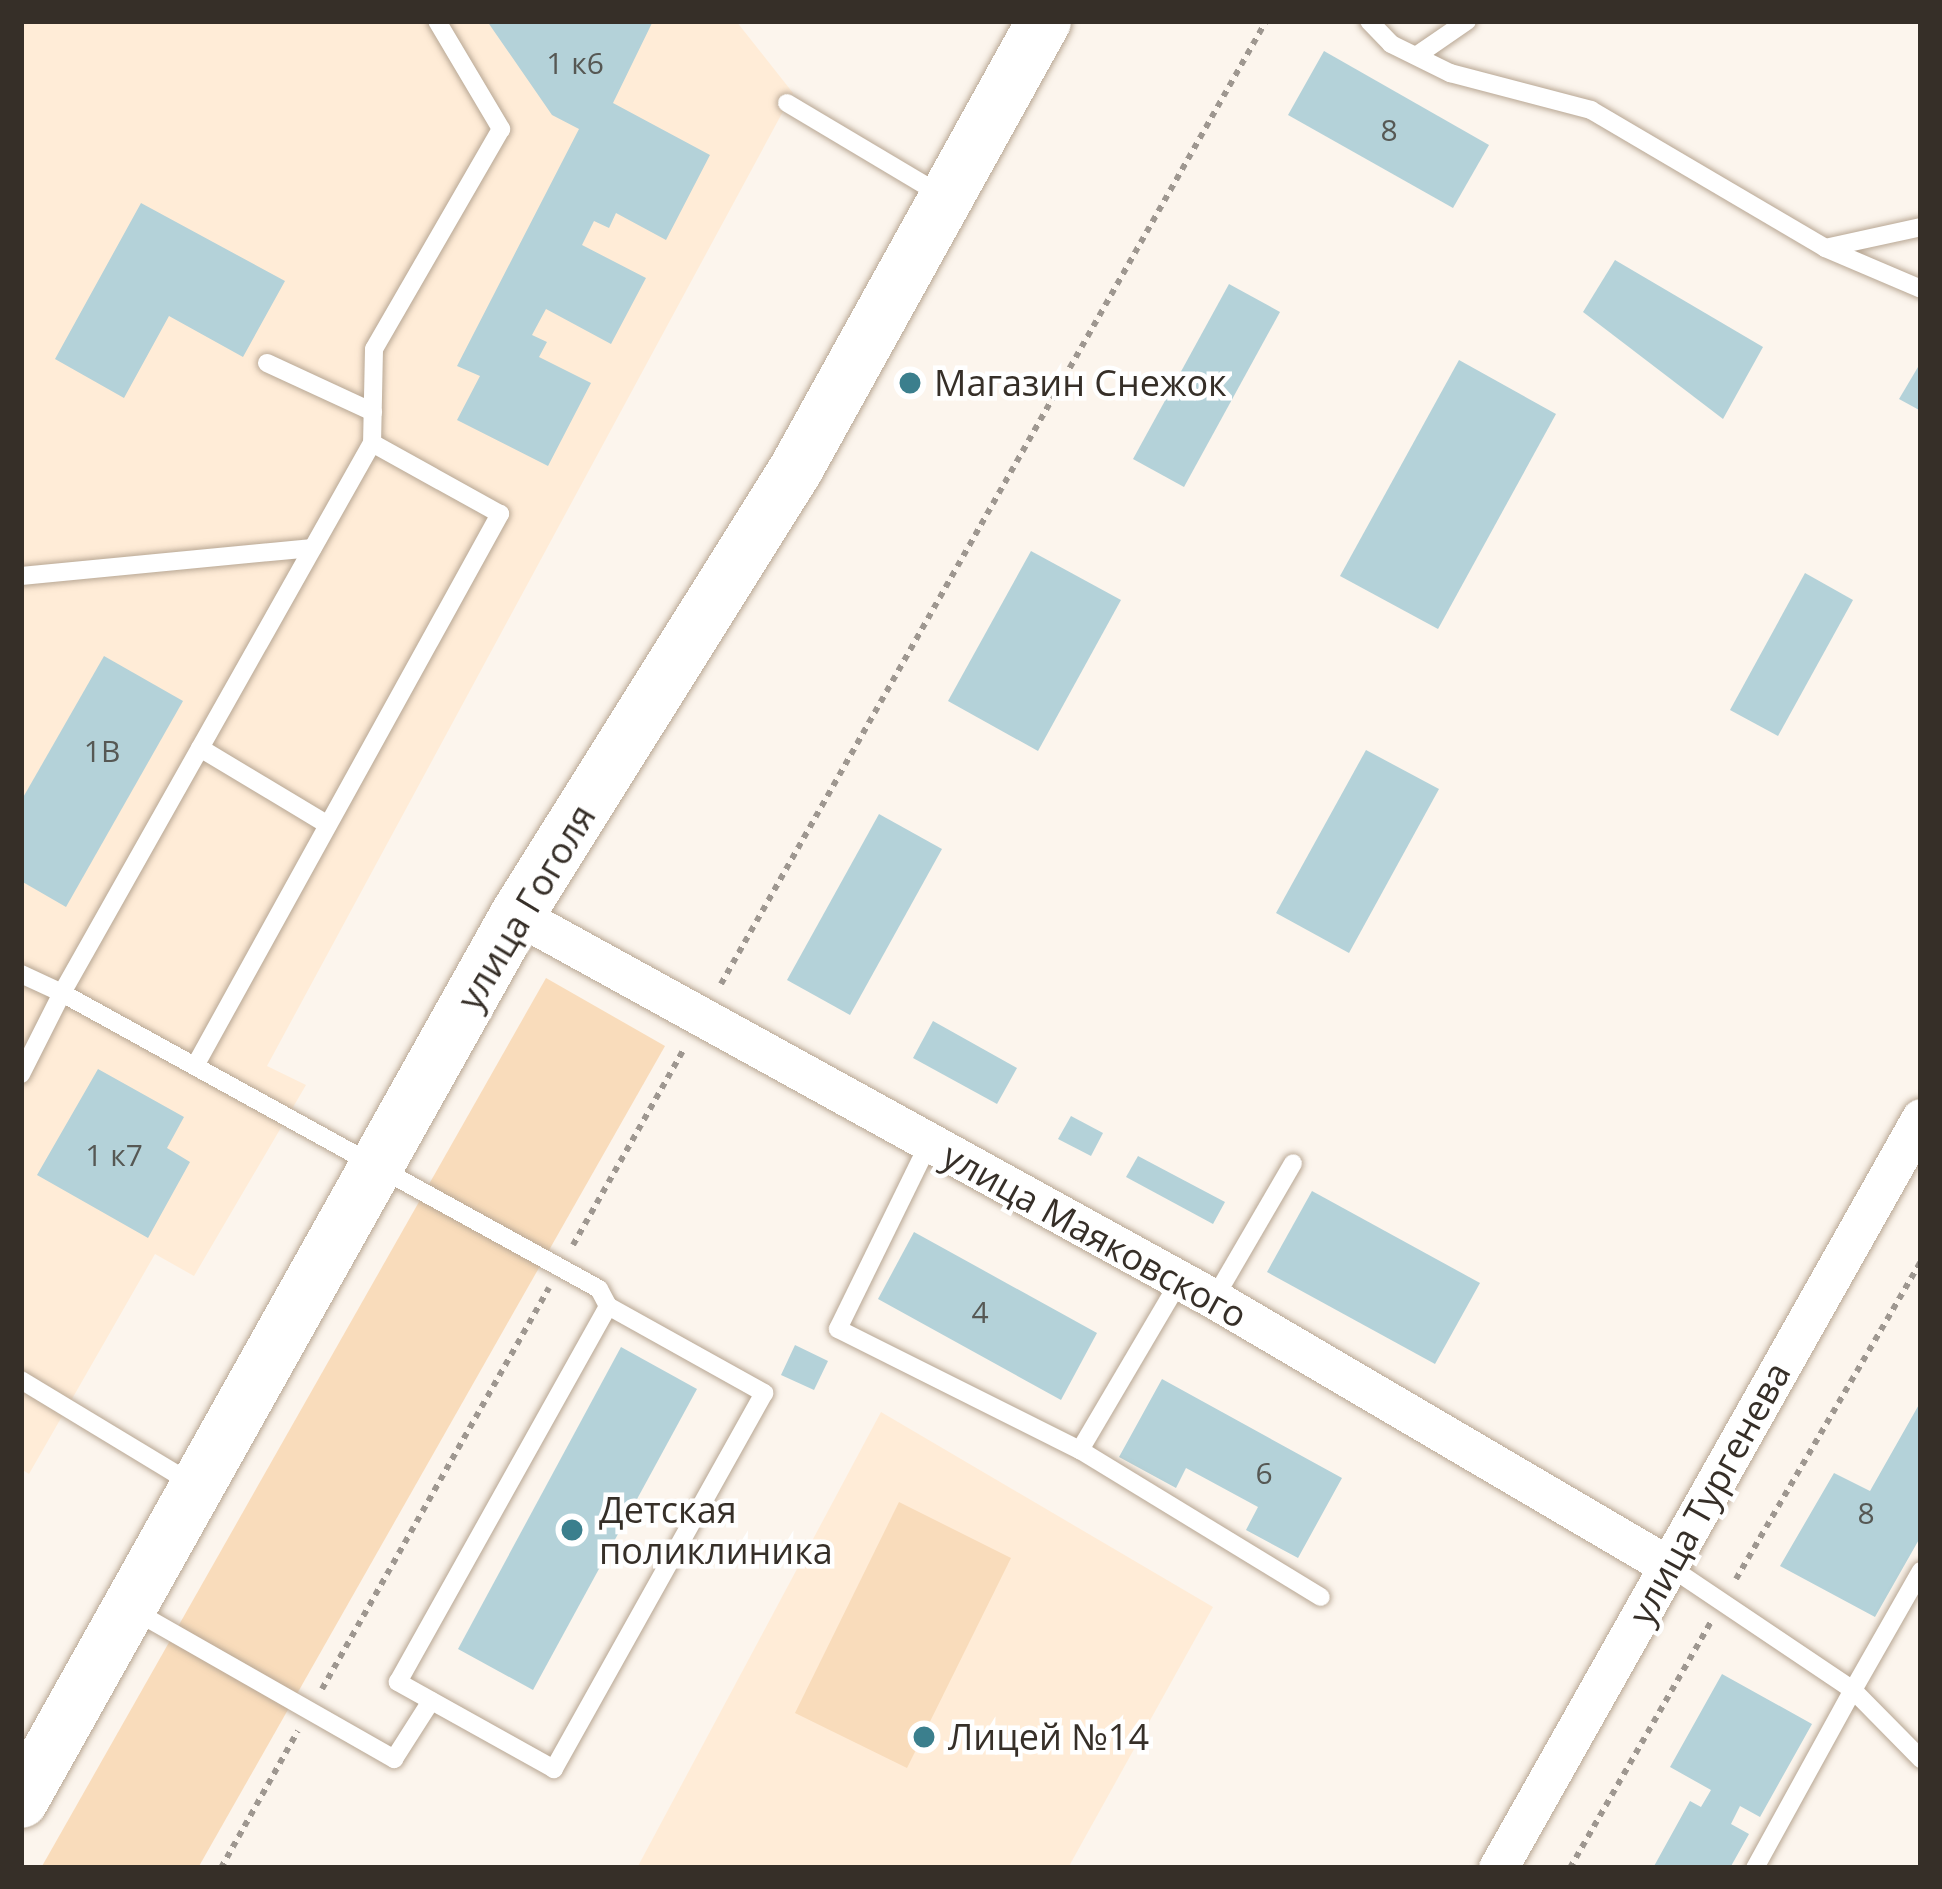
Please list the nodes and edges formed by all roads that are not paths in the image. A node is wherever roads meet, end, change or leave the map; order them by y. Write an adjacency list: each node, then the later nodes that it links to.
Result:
1 (437, 21): 12 (lane)
2 (1044, 21): 7 (main road, улица Гоголя)
3 (1370, 21): 5 (lane)
4 (1467, 21): 5 (lane)
5 (1416, 56): 9 (lane)
6 (788, 104): 7 (lane)
7 (946, 198): 18 (main road, улица Гоголя)
8 (1921, 227): 9 (lane)
9 (1825, 248): 10 (lane)
10 (1921, 289)
11 (268, 362): 12 (lane)
12 (373, 412): 13 (lane)
13 (372, 443): 14 (lane); 17 (lane)
14 (313, 548): 15 (lane); 16 (lane)
15 (21, 576)
16 (200, 748): 17 (lane); 20 (lane)
17 (328, 824): 21 (lane)
18 (518, 915): 24 (street, улица Маяковского); 26 (main road, улица Гоголя)
19 (21, 974): 20 (lane)
20 (62, 993): 21 (lane); 22 (lane)
21 (195, 1066): 26 (lane)
22 (21, 1074)
23 (1921, 1118): 32 (street, улица Тургенева)
24 (929, 1143): 27 (street, улица Маяковского); 30 (lane)
25 (1293, 1162): 27 (lane)
26 (377, 1166): 28 (lane); 31 (main road, улица Гоголя)
27 (1197, 1290): 30 (lane); 32 (street, улица Маяковского)
28 (608, 1306): 37 (lane); 37 (lane)
29 (21, 1380): 31 (lane)
30 (1080, 1450): 34 (lane)
31 (197, 1486): 35 (main road, улица Гоголя)
32 (1667, 1565): 36 (lane); 40 (street, улица Тургенева)
33 (1921, 1571): 36 (lane)
34 (1321, 1597)
35 (129, 1608): 37 (lane); 39 (main road, улица Гоголя)
36 (1853, 1690): 38 (lane); 41 (lane)
37 (431, 1701)
38 (1921, 1759)
39 (27, 1776)
40 (1498, 1868)
41 (1755, 1868)

